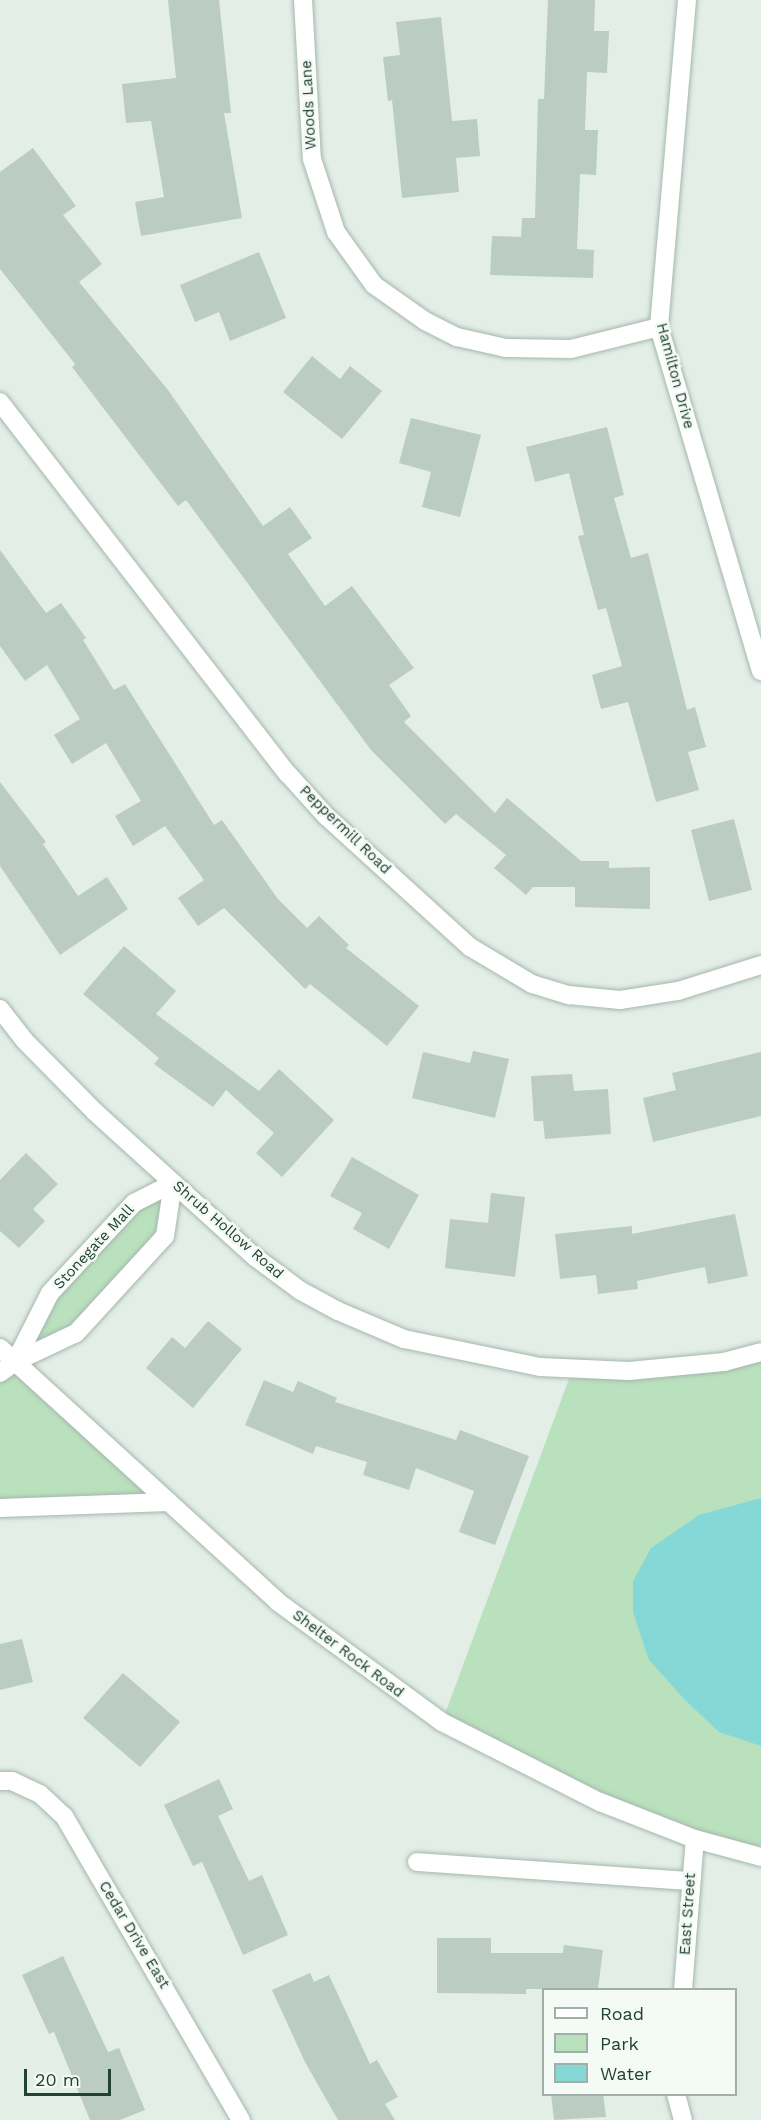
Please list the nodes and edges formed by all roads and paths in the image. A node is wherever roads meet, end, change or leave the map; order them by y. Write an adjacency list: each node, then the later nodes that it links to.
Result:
1 (303, 0): 3 (street, Woods Lane)
2 (687, 0): 3 (street, Hamilton Drive)
3 (659, 327): 5 (street, Hamilton Drive)
4 (0, 402): 6 (street, Peppermill Road)
5 (761, 670)
6 (761, 965)
7 (0, 1009): 8 (street, Shrub Hollow Road)
8 (174, 1183): 10 (street, Shrub Hollow Road); 11 (street, Stonegate Mall); 11 (street)
9 (0, 1348): 11 (street, Shelter Rock Road)
10 (761, 1352)
11 (7, 1367): 12 (street, Shelter Rock Road)
12 (169, 1502): 13 (street); 15 (street, Shelter Rock Road)
13 (0, 1508)
14 (0, 1781): 21 (street, Cedar Drive East)
15 (695, 1839): 16 (street, Shelter Rock Road); 18 (street, East Street)
16 (761, 1857)
17 (417, 1862): 18 (street)
18 (690, 1881): 19 (street, East Street)
19 (683, 1988)
20 (677, 2096): 22 (street)
21 (241, 2120)
22 (683, 2120)

